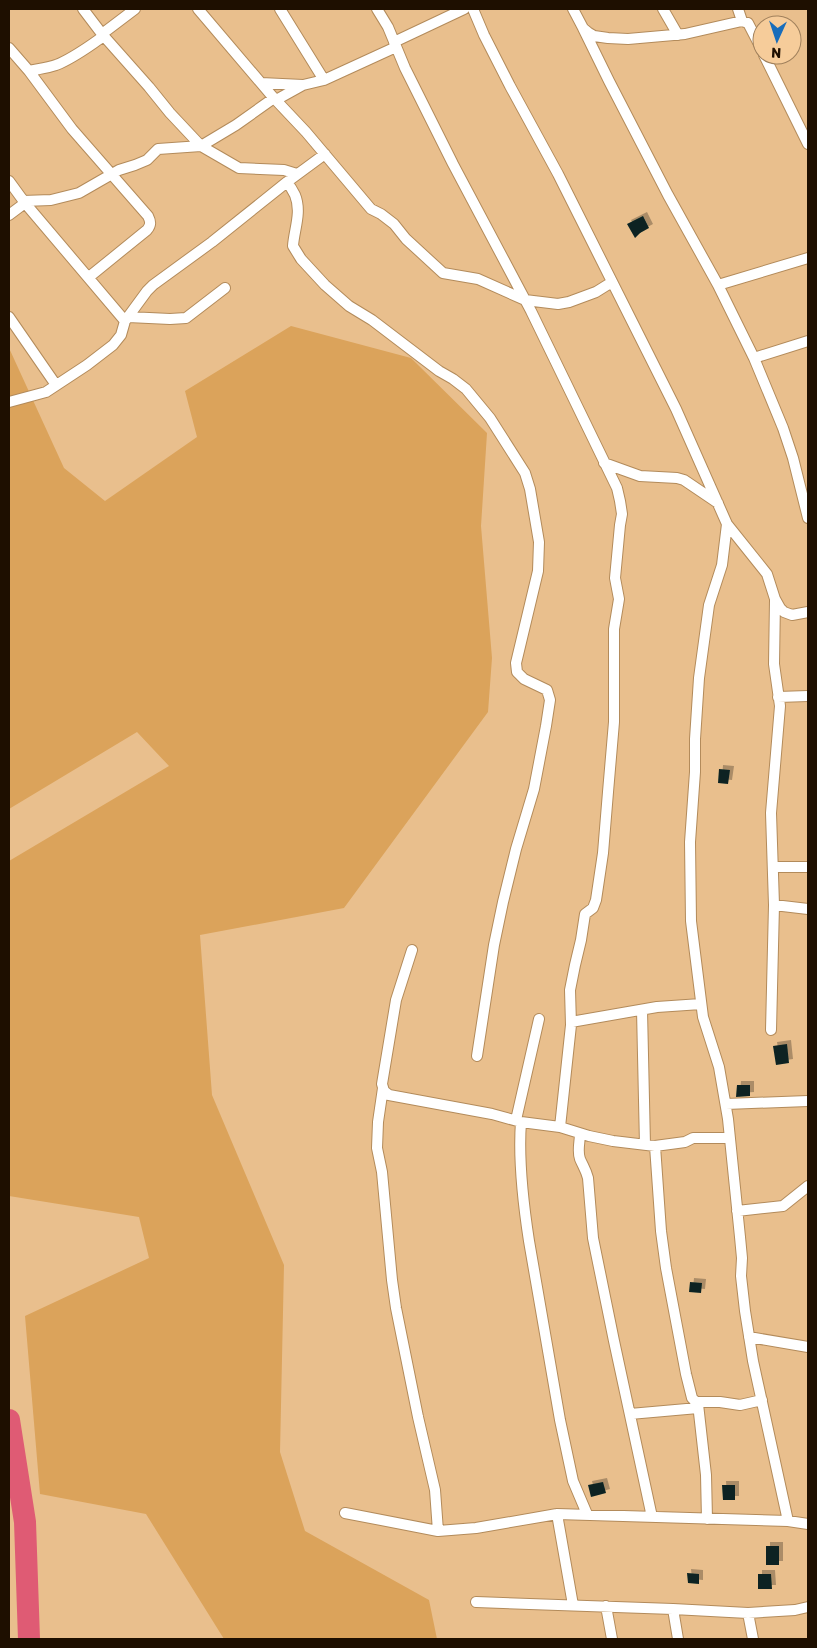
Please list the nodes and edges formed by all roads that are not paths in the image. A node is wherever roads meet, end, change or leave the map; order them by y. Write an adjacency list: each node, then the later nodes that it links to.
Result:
1 (83, 9): 14 (street)
2 (135, 9): 14 (street)
3 (198, 9): 21 (street)
4 (280, 9): 20 (street)
5 (377, 9): 16 (street)
6 (464, 9): 16 (street)
7 (473, 9): 35 (street)
8 (573, 9): 12 (street)
9 (663, 9): 15 (street)
10 (738, 9): 11 (street)
11 (742, 21): 13 (street); 15 (street)
12 (583, 28): 15 (street); 36 (street)
13 (752, 31)
14 (103, 35): 19 (street); 25 (street)
15 (678, 35)
16 (395, 44): 20 (street); 38 (street)
17 (9, 48): 19 (street)
18 (769, 65): 24 (street)
19 (29, 71): 28 (street)
20 (324, 80): 22 (street)
21 (261, 83): 22 (street); 23 (street)
22 (303, 85): 23 (street)
23 (275, 99): 25 (street); 26 (street)
24 (808, 144)
25 (201, 146): 27 (street); 28 (street)
26 (325, 154): 27 (street); 38 (street)
27 (297, 174): 30 (street)
28 (111, 175): 31 (street); 34 (street)
29 (9, 181): 31 (street)
30 (287, 182): 40 (street); 63 (street)
31 (24, 202): 32 (street); 34 (street)
32 (9, 215)
33 (808, 258): 36 (street)
34 (90, 277): 40 (street)
35 (612, 282): 38 (street); 46 (street)
36 (718, 285): 42 (street)
37 (225, 288): 40 (street)
38 (526, 300): 45 (street)
39 (9, 317): 43 (street)
40 (127, 319): 43 (street)
41 (808, 341): 42 (street)
42 (754, 358): 47 (street)
43 (56, 385): 44 (street)
44 (9, 402)
45 (604, 463): 46 (street); 61 (street)
46 (718, 503): 48 (street)
47 (808, 518)
48 (727, 524): 49 (street); 58 (street)
49 (775, 599): 50 (street); 51 (street)
50 (808, 612)
51 (778, 696): 52 (street); 53 (street)
52 (808, 696)
53 (773, 866): 54 (street); 55 (street)
54 (808, 867)
55 (774, 905): 56 (street); 62 (street)
56 (808, 909)
57 (412, 950): 64 (street)
58 (701, 1004): 59 (street); 66 (street)
59 (642, 1010): 61 (street); 71 (street)
60 (539, 1019): 67 (street)
61 (571, 1022): 68 (street)
62 (770, 1030)
63 (477, 1056)
64 (383, 1088): 67 (street); 86 (street)
65 (808, 1101): 66 (street)
66 (726, 1104): 70 (street)
67 (519, 1121): 68 (street); 81 (street)
68 (560, 1127): 69 (street)
69 (580, 1134): 71 (street); 78 (street)
70 (730, 1138): 71 (street); 73 (street)
71 (650, 1145): 77 (street)
72 (808, 1186): 73 (street)
73 (738, 1211): 74 (street)
74 (749, 1337): 75 (street); 76 (street)
75 (808, 1347)
76 (762, 1400): 77 (street); 84 (street)
77 (697, 1405): 78 (street); 83 (street)
78 (630, 1414): 82 (street)
79 (345, 1513): 86 (street)
80 (558, 1514): 81 (street); 86 (street); 88 (street)
81 (587, 1514): 82 (street)
82 (652, 1518): 83 (street)
83 (707, 1519): 84 (street)
84 (788, 1521): 85 (street)
85 (808, 1524)
86 (438, 1532)
87 (476, 1602): 88 (street)
88 (573, 1605): 89 (street)
89 (606, 1606): 91 (street); 93 (street)
90 (808, 1607): 92 (street)
91 (673, 1609): 92 (street); 94 (street)
92 (748, 1613): 95 (street)
93 (612, 1639)
94 (678, 1639)
95 (753, 1639)

